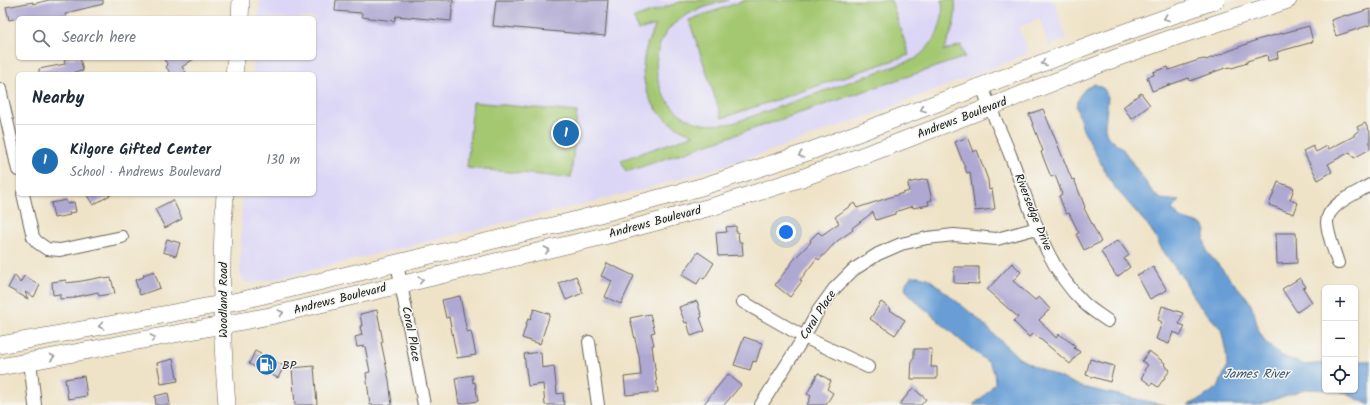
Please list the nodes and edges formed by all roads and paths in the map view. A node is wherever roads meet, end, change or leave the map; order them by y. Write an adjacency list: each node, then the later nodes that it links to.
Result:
1 (241, 0): 4 (street)
2 (1216, 0): 7 (street, Andrews Boulevard, one-way to 7)
3 (1288, 0): 9 (street, Andrews Boulevard)
4 (240, 16)
5 (236, 60): 6 (street)
6 (234, 72)
7 (982, 86): 9 (street, Riversedge Drive); 18 (street, Andrews Boulevard, one-way to 18)
8 (0, 89): 10 (street)
9 (989, 107): 15 (street, Riversedge Drive); 19 (street, Andrews Boulevard, one-way to 9)
10 (13, 119): 11 (street)
11 (16, 150)
12 (1370, 185): 17 (street)
13 (23, 196): 16 (street)
14 (225, 196): 21 (street, Woodland Road)
15 (1037, 228): 22 (street, Riversedge Drive); 24 (street, Coral Place)
16 (122, 236)
17 (1338, 263)
18 (397, 264): 19 (street, Coral Place); 21 (street, Andrews Boulevard)
19 (402, 284): 23 (street, Andrews Boulevard, one-way to 19); 32 (street, Coral Place)
20 (743, 302): 24 (street)
21 (222, 304): 23 (street, Woodland Road); 26 (street, Andrews Boulevard, one-way to 26)
22 (1108, 321)
23 (222, 325): 27 (street, Andrews Boulevard, one-way to 23); 31 (street, Woodland Road)
24 (804, 337): 29 (street); 34 (street, Coral Place)
25 (589, 342): 33 (street)
26 (0, 345)
27 (30, 361): 28 (street, Andrews Boulevard); 30 (street)
28 (0, 367)
29 (868, 367)
30 (35, 405)
31 (227, 405)
32 (424, 405)
33 (598, 405)
34 (761, 405)

